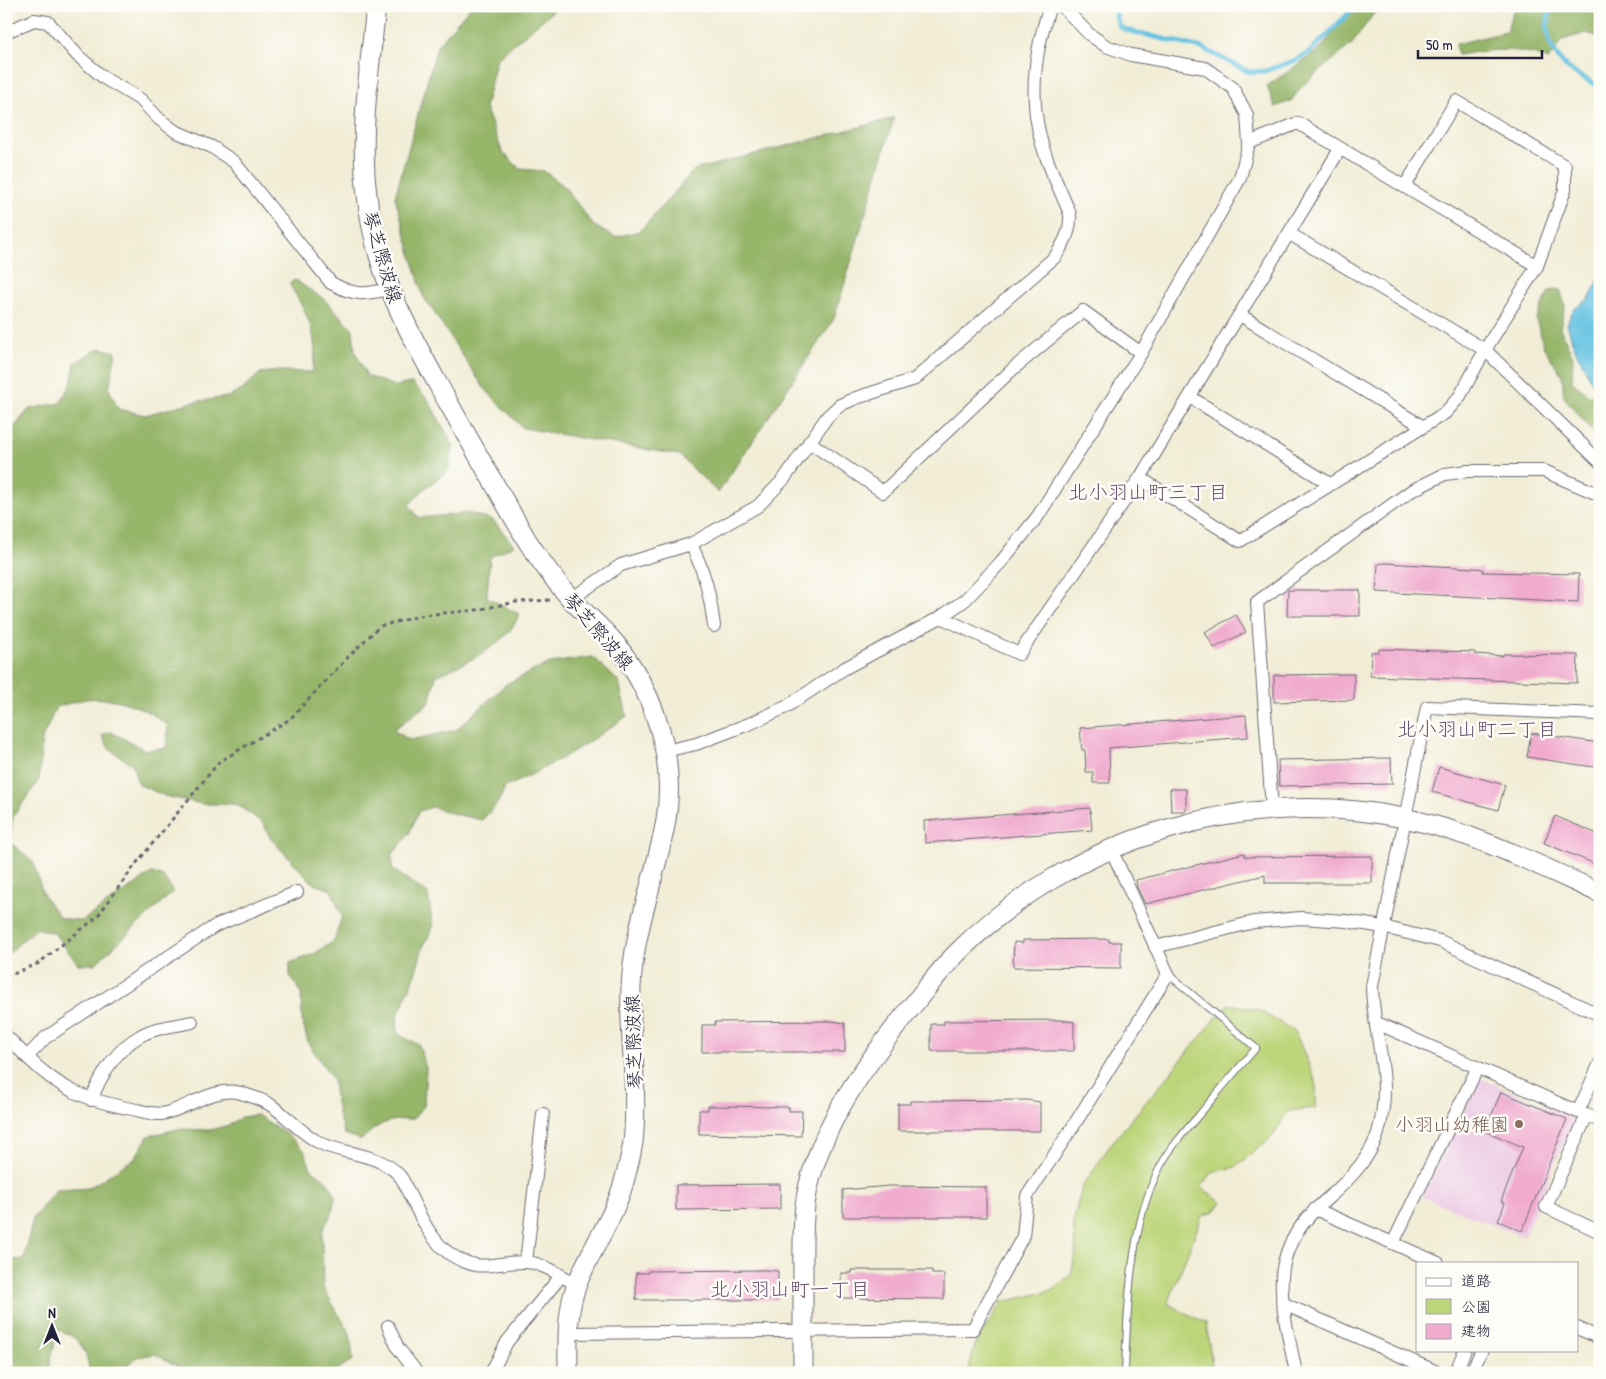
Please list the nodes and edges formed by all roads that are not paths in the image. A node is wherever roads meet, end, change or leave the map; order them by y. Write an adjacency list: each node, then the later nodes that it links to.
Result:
1 (376, 6): 10 (main road, 琴芝際波線)
2 (1050, 6): 16 (street)
3 (1062, 6): 5 (street)
4 (6, 32): 10 (street)
5 (1249, 143): 6 (street); 13 (street)
6 (1340, 149): 7 (street); 8 (street)
7 (1405, 186): 9 (street); 9 (street)
8 (1290, 234): 11 (street); 12 (street)
9 (1537, 266): 12 (street)
10 (389, 289): 22 (main road, 琴芝際波線)
11 (1240, 315): 14 (street); 15 (street)
12 (1485, 350): 15 (street); 17 (street)
13 (1141, 353): 16 (street); 23 (street)
14 (1190, 397): 18 (street); 19 (street)
15 (1422, 426): 19 (street)
16 (809, 442): 21 (street)
17 (1600, 462)
18 (1140, 478): 19 (street); 23 (street)
19 (1330, 484)
20 (1600, 495): 27 (street)
21 (691, 544): 22 (street); 24 (street)
22 (571, 599): 26 (main road, 琴芝際波線)
23 (941, 617): 26 (street)
24 (714, 626)
25 (1600, 714): 28 (street)
26 (665, 751): 50 (main road, 琴芝際波線)
27 (1272, 809): 28 (main road); 29 (main road)
28 (1406, 818): 31 (main road); 32 (street)
29 (1111, 849): 33 (street); 54 (main road)
30 (297, 892): 39 (street)
31 (1600, 893)
32 (1383, 927): 33 (street); 35 (street); 37 (street)
33 (1155, 947): 34 (street)
34 (1168, 974): 54 (street); 63 (lane)
35 (1600, 1016)
36 (192, 1022): 42 (street)
37 (1377, 1024): 41 (street); 45 (street)
38 (6, 1036): 39 (street)
39 (26, 1057): 42 (street)
40 (1600, 1063): 41 (street)
41 (1477, 1068): 47 (street)
42 (91, 1100): 48 (street)
43 (543, 1114): 48 (street)
44 (1600, 1121): 46 (street)
45 (1315, 1209): 47 (street); 51 (street)
46 (1600, 1232)
47 (1393, 1243): 49 (street)
48 (526, 1262): 50 (street)
49 (1436, 1262)
50 (569, 1280): 55 (main road, 琴芝際波線); 60 (street)
51 (1282, 1303): 64 (street); 65 (street)
52 (388, 1326): 59 (street)
53 (1578, 1328): 56 (street)
54 (802, 1331): 55 (street); 62 (main road)
55 (568, 1333): 61 (main road, 琴芝際波線)
56 (1600, 1338)
57 (1464, 1352): 66 (street)
58 (1481, 1352): 67 (street)
59 (417, 1373)
60 (491, 1373)
61 (568, 1373)
62 (803, 1373)
63 (1125, 1373)
64 (1296, 1373)
65 (1439, 1373)
66 (1455, 1373)
67 (1471, 1373)

